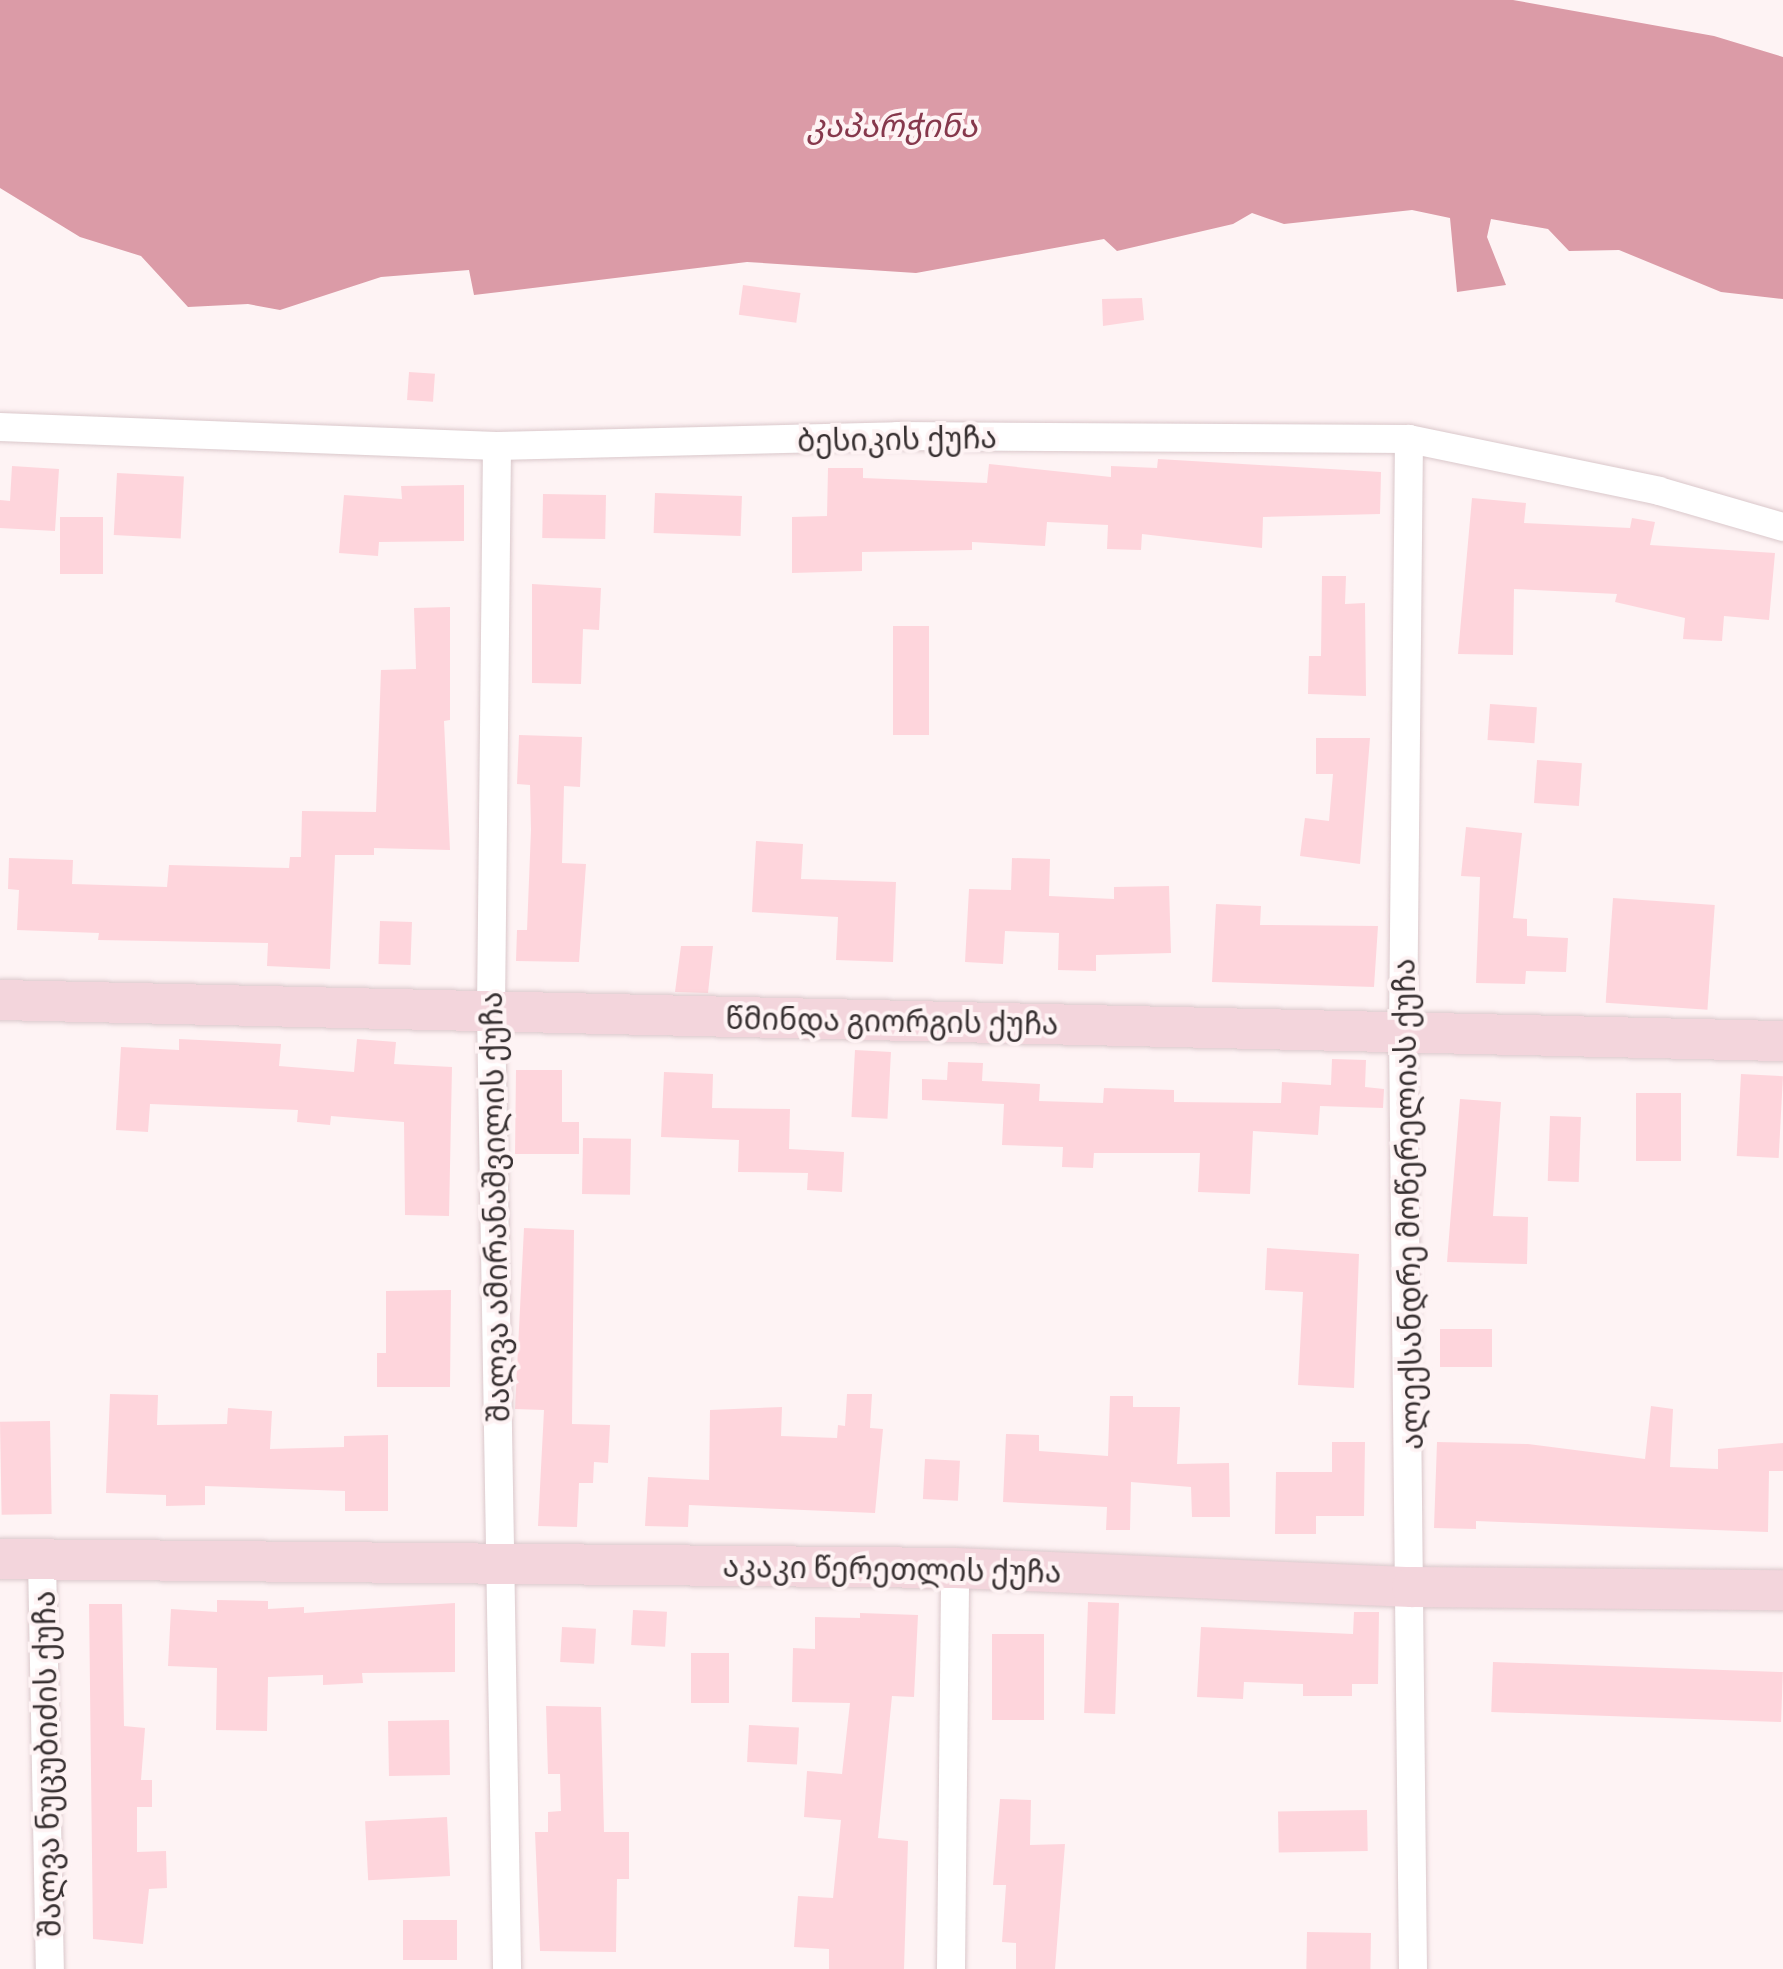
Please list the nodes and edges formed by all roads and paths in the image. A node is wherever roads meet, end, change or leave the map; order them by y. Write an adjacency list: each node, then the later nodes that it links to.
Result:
1 (0, 426): 3 (street, ბესიკის ქუჩა)
2 (1409, 440): 3 (street, ბესიკის ქუჩა); 4 (street, ბესიკის ქუჩა); 7 (street, ალექსანდრე მოწერელიას ქუჩა)
3 (497, 446): 6 (street, შალვა ამირანაშვილის ქუჩა)
4 (1783, 527)
5 (0, 1000): 6 (main road, წმინდა გიორგის ქუჩა)
6 (491, 1012): 7 (main road, წმინდა გიორგის ქუჩა); 11 (street, შალვა ამირანაშვილის ქუჩა)
7 (1403, 1032): 8 (main road, წმინდა გიორგის ქუჩა); 13 (street, ალექსანდრე მოწერელიას ქუჩა)
8 (1783, 1041)
9 (0, 1559): 10 (main road, აკაკი წერეთლის ქუჩა)
10 (42, 1560): 11 (main road, აკაკი წერეთლის ქუჩა); 15 (street, შალვა ნუცუბიძის ქუჩა)
11 (499, 1562): 12 (main road, აკაკი წერეთლის ქუჩა); 16 (street, შალვა ამირანაშვილის ქუჩა)
12 (954, 1568): 13 (main road, აკაკი წერეთლის ქუჩა); 17 (street)
13 (1412, 1586): 14 (main road, აკაკი წერეთლის ქუჩა); 18 (street, ალექსანდრე მოწერელიას ქუჩა)
14 (1783, 1590)
15 (50, 1969)
16 (507, 1969)
17 (951, 1969)
18 (1413, 1969)

